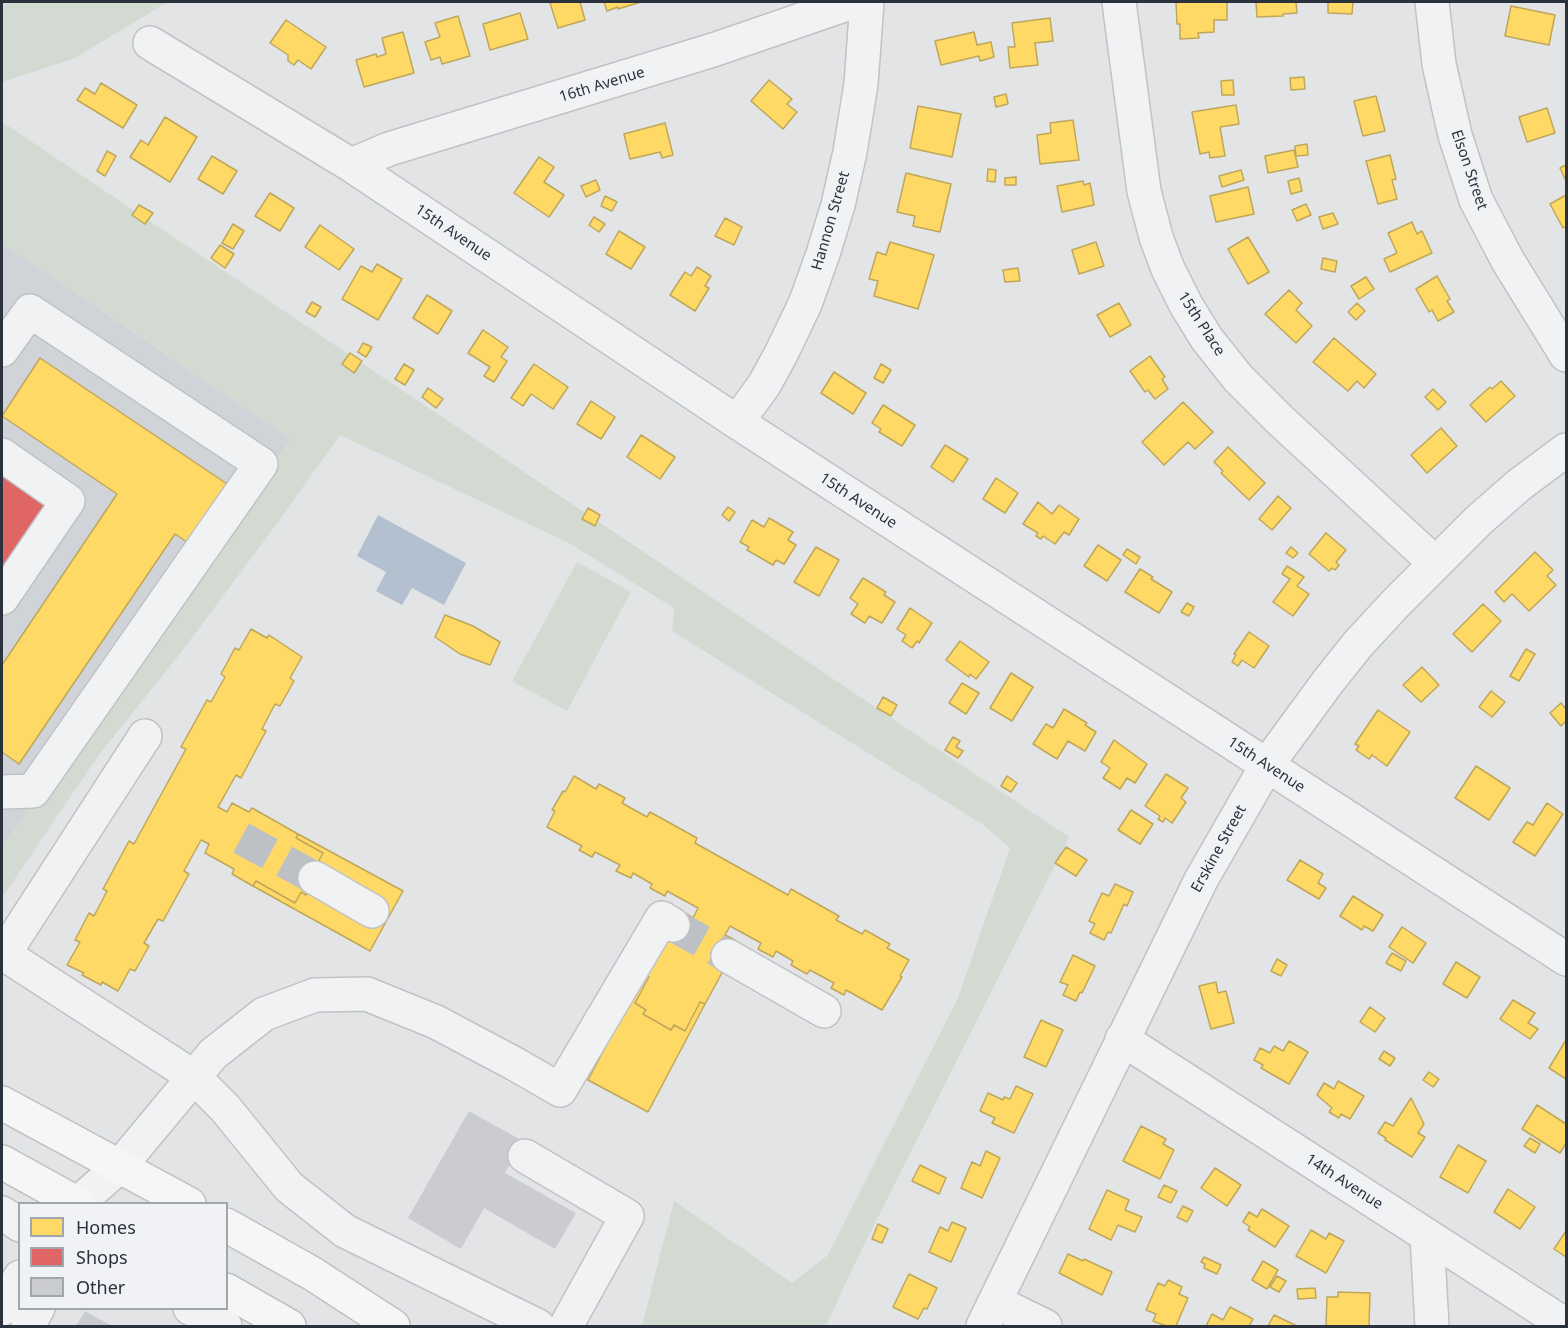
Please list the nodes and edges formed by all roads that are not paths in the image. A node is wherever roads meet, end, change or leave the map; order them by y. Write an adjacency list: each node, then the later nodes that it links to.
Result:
1 (853, 2): 6 (street, 16th Avenue)
2 (867, 2): 9 (street, Hannon Street)
3 (1119, 2): 12 (street, 15th Place)
4 (1432, 2): 8 (street, Elson Street)
5 (150, 43): 6 (street, 15th Avenue)
6 (351, 165): 9 (street, 15th Avenue)
7 (2, 350): 16 (street)
8 (1566, 355)
9 (737, 422): 15 (street, 15th Avenue)
10 (1566, 450): 12 (street, Erskine Street)
11 (2, 454): 13 (street)
12 (1435, 563): 15 (street, Erskine Street)
13 (2, 598)
14 (145, 736): 24 (street)
15 (1267, 765): 21 (street, 15th Avenue); 23 (street, Erskine Street)
16 (2, 792)
17 (315, 878): 18 (street)
18 (372, 911)
19 (674, 925): 24 (street)
20 (728, 956): 22 (street)
21 (1566, 959)
22 (824, 1011)
23 (1122, 1039): 35 (street, 14th Avenue); 41 (street, Erskine Street)
24 (194, 1077): 28 (street); 47 (street)
25 (2, 1103): 28 (main road)
26 (525, 1156): 48 (street)
27 (2, 1162): 29 (main road)
28 (120, 1166): 30 (street); 31 (main road)
29 (75, 1202)
30 (78, 1202)
31 (187, 1202)
32 (2, 1213): 33 (street)
33 (18, 1223)
34 (228, 1226): 46 (main road)
35 (1427, 1236): 42 (street, 14th Avenue); 50 (street)
36 (18, 1281): 38 (street)
37 (228, 1291): 45 (main road)
38 (2, 1309)
39 (37, 1310): 43 (street)
40 (194, 1310): 44 (street)
41 (990, 1314): 49 (street)
42 (1566, 1324)
43 (28, 1326)
44 (225, 1326)
45 (288, 1326)
46 (393, 1326)
47 (538, 1326)
48 (566, 1326)
49 (1045, 1326)
50 (1432, 1326)

